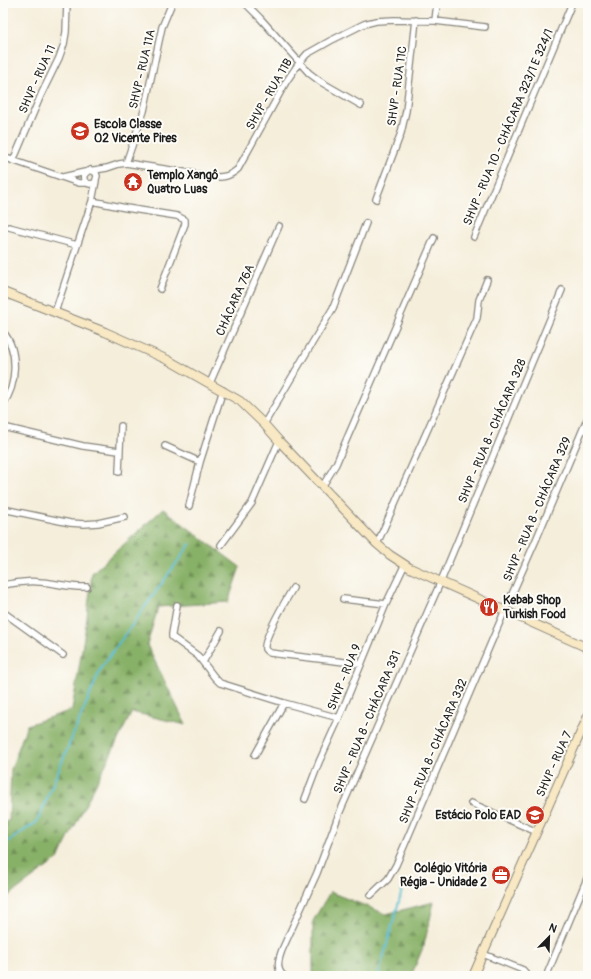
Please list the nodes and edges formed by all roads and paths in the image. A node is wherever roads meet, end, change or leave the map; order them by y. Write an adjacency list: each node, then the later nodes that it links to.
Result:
1 (67, 3): 12 (street, SHVP - RUA 11)
2 (172, 3): 13 (street, SHVP - RUA 11A)
3 (245, 3): 9 (street)
4 (436, 3): 7 (street)
5 (572, 3): 24 (street, SHVP - RUA 10 - CHÁCARA 323/1 E 324/1)
6 (416, 20): 7 (street, SHVP - RUA 11B); 9 (street, SHVP - RUA 11B); 20 (street, SHVP - RUA 11C)
7 (435, 21): 8 (street, SHVP - RUA 11B)
8 (485, 27)
9 (299, 63): 10 (street); 13 (street, SHVP - RUA 11B)
10 (361, 105)
11 (3, 157): 12 (street)
12 (14, 161): 16 (street)
13 (126, 163): 14 (street, SHVP - RUA 11B)
14 (107, 168): 15 (street, SHVP - RUA 11B); 17 (street)
15 (88, 171): 16 (street, SHVP - RUA 11B); 17 (street); 18 (street)
16 (62, 177): 18 (street)
17 (97, 180): 18 (street); 19 (street)
18 (88, 184): 19 (street)
19 (93, 198): 26 (street); 28 (street)
20 (376, 200)
21 (366, 223): 37 (street)
22 (279, 226): 33 (street, CHÁCARA 76A)
23 (9, 227): 26 (street)
24 (474, 237)
25 (434, 238): 45 (street)
26 (77, 246): 31 (street)
27 (487, 280): 49 (street)
28 (160, 289)
29 (562, 290): 52 (street, SHVP - RUA 8 - CHÁCARA 328)
30 (3, 292): 31 (street)
31 (55, 312): 33 (street)
32 (3, 332): 35 (street)
33 (210, 383): 34 (street)
34 (223, 390): 37 (street); 43 (street)
35 (3, 404)
36 (588, 417): 59 (street, SHVP - RUA 8 - CHÁCARA 329)
37 (264, 424): 40 (street)
38 (121, 426): 42 (street)
39 (3, 427): 42 (street)
40 (279, 441): 45 (street); 50 (street)
41 (165, 446): 43 (street)
42 (119, 451): 44 (street)
43 (200, 462): 46 (street)
44 (119, 472)
45 (322, 487): 49 (street)
46 (189, 506)
47 (3, 509): 48 (street)
48 (125, 517)
49 (378, 544): 51 (street)
50 (221, 545)
51 (405, 564): 52 (street); 57 (street, SHVP - RUA 9)
52 (441, 581): 59 (street); 77 (street, SHVP - RUA 8 - CHÁCARA 331)
53 (3, 585): 54 (street)
54 (87, 587)
55 (293, 588): 65 (street)
56 (344, 598): 57 (street)
57 (386, 604): 65 (street, SHVP - RUA 9)
58 (178, 605): 64 (street)
59 (505, 610): 62 (street); 74 (street, SHVP - RUA 8 - CHÁCARA 332)
60 (3, 612): 63 (street)
61 (221, 631): 64 (street)
62 (588, 648)
63 (64, 655)
64 (203, 662): 66 (street)
65 (361, 664): 68 (street, SHVP - RUA 9)
66 (284, 703): 68 (street); 69 (street)
67 (588, 716): 72 (street, SHVP - RUA 7)
68 (339, 718): 70 (street, SHVP - RUA 9)
69 (255, 755)
70 (305, 799)
71 (472, 804): 72 (street)
72 (537, 832): 75 (street, SHVP - RUA 7)
73 (588, 876): 76 (street)
74 (371, 895)
75 (483, 954): 78 (street, SHVP - RUA 7); 79 (street)
76 (548, 972)
77 (284, 976)
78 (473, 976)
79 (528, 976)

